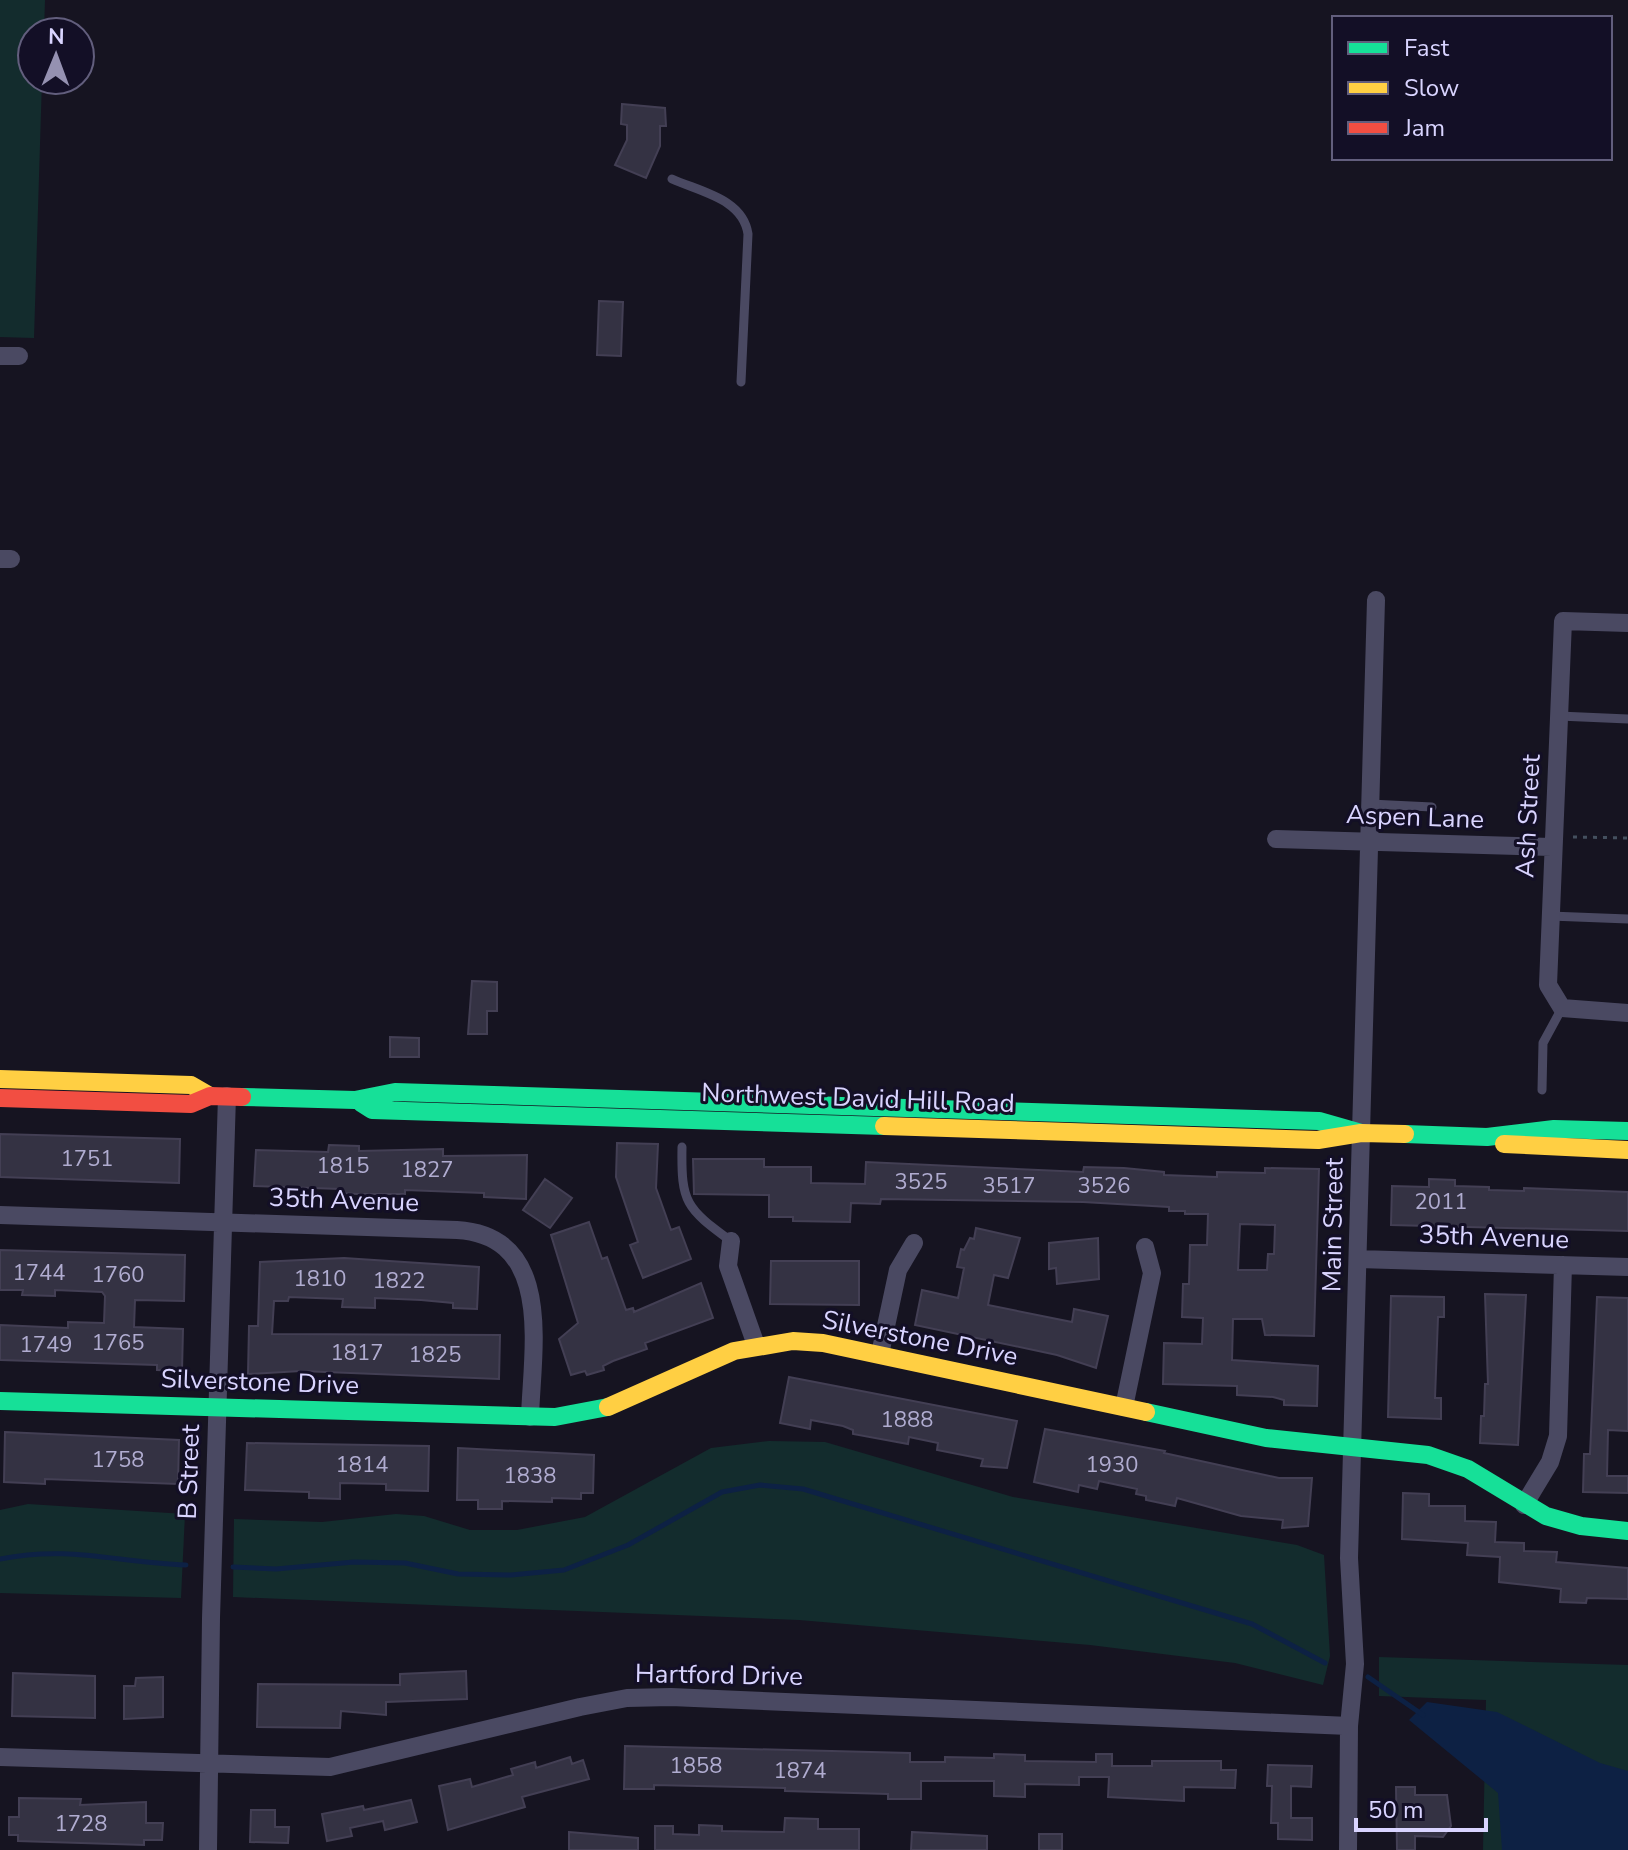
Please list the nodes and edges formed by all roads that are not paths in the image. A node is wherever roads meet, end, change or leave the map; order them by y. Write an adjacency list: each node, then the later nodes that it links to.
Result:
1 (672, 179): 4 (lane)
2 (0, 356): 3 (street)
3 (19, 356)
4 (741, 382)
5 (1376, 600): 9 (street, Main Street)
6 (1628, 623): 7 (street, Ash Street)
7 (1559, 716): 8 (lane); 13 (street, Ash Street)
8 (1628, 719)
9 (1370, 804): 10 (lane); 12 (street, Main Street)
10 (1432, 807)
11 (1276, 839): 12 (street, Aspen Lane)
12 (1369, 841): 13 (street, Aspen Lane); 23 (street, Main Street)
13 (1552, 847): 14 (street, Ash Street)
14 (1550, 916): 15 (lane); 16 (street, Ash Street)
15 (1628, 919)
16 (1562, 1008): 17 (street); 19 (lane)
17 (1628, 1013)
18 (0, 1079): 20 (street, Northwest David Hill Road)
19 (1542, 1090)
20 (218, 1096): 21 (street, Northwest David Hill Road); 23 (street, Northwest David Hill Road); 28 (street, B Street)
21 (0, 1098)
22 (1628, 1131): 24 (street, Northwest David Hill Road)
23 (1361, 1133): 24 (street, Northwest David Hill Road); 32 (street, Main Street)
24 (1487, 1137): 26 (street, Northwest David Hill Road)
25 (682, 1147): 29 (lane)
26 (1628, 1150)
27 (0, 1215): 28 (street, 35th Avenue)
28 (223, 1222): 38 (street, B Street); 40 (street, 35th Avenue)
29 (731, 1241): 35 (street)
30 (914, 1243): 36 (street)
31 (1145, 1247): 39 (street)
32 (1358, 1259): 33 (street, 35th Avenue); 41 (street, Main Street)
33 (1563, 1265): 34 (street, 35th Avenue); 42 (street)
34 (1628, 1267)
35 (756, 1345): 36 (street, Silverstone Drive); 40 (street, Silverstone Drive)
36 (880, 1354): 39 (street, Silverstone Drive)
37 (0, 1401): 38 (street, Silverstone Drive)
38 (217, 1407): 40 (street, Silverstone Drive); 46 (street, B Street)
39 (1124, 1407): 41 (street, Silverstone Drive)
40 (530, 1417)
41 (1353, 1447): 42 (street, Silverstone Drive); 44 (street, Main Street)
42 (1524, 1505): 43 (street, Silverstone Drive)
43 (1628, 1531)
44 (1349, 1726): 46 (street, Hartford Drive); 48 (street, Main Street)
45 (0, 1757): 46 (street, Hartford Drive)
46 (210, 1764): 47 (street, B Street)
47 (208, 1850)
48 (1348, 1850)

